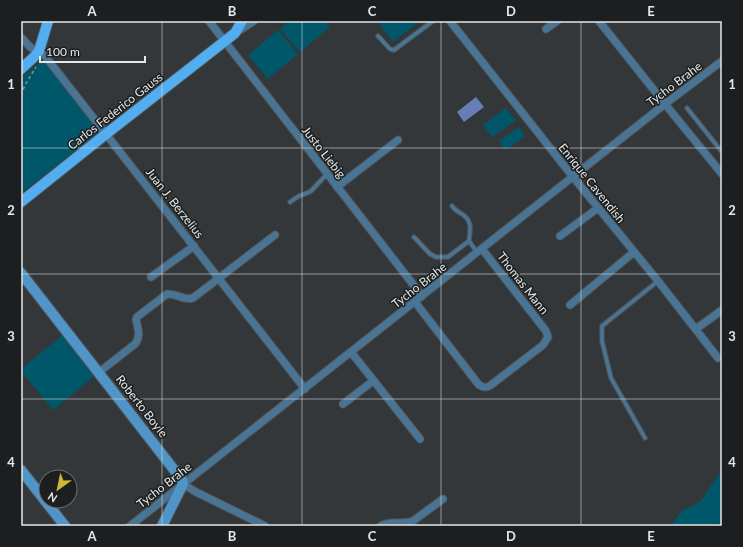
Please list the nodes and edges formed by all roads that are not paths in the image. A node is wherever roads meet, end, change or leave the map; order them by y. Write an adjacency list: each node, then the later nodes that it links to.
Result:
1 (48, 21): 13 (main road)
2 (209, 21): 12 (street, Justo Liebig)
3 (242, 21): 12 (main road)
4 (254, 21): 12 (street, Carlos Federico Gauss)
5 (433, 21): 10 (lane)
6 (450, 21): 23 (street, Enrique Cavendish)
7 (557, 21): 9 (street)
8 (599, 21): 16 (street)
9 (546, 29)
10 (378, 36)
11 (21, 37): 13 (street, Juan J. Berzelius)
12 (229, 38): 18 (main road, Carlos Federico Gauss); 21 (street, Justo Liebig)
13 (38, 51): 15 (main road); 18 (street, Juan J. Berzelius)
14 (722, 61): 16 (street, Tycho Brahe)
15 (21, 69)
16 (665, 104): 22 (street); 23 (street, Tycho Brahe)
17 (687, 108): 20 (lane)
18 (106, 134): 25 (main road, Carlos Federico Gauss); 33 (street, Juan J. Berzelius)
19 (398, 140): 24 (street)
20 (722, 152)
21 (326, 174): 24 (street, Justo Liebig); 26 (lane)
22 (722, 174)
23 (573, 177): 28 (street, Enrique Cavendish); 34 (street, Tycho Brahe)
24 (337, 187): 40 (street, Justo Liebig)
25 (21, 202)
26 (290, 202)
27 (452, 206): 32 (lane)
28 (598, 208): 30 (street); 35 (street, Enrique Cavendish)
29 (275, 235): 38 (street)
30 (560, 236)
31 (414, 237): 32 (lane)
32 (469, 241): 34 (lane)
33 (194, 246): 37 (street); 38 (street, Juan J. Berzelius)
34 (480, 251): 40 (street, Tycho Brahe); 41 (street, Thomas Mann)
35 (634, 252): 39 (street, Enrique Cavendish); 42 (street)
36 (21, 273): 47 (main road, Roberto Boyle)
37 (151, 277)
38 (220, 278): 47 (street); 49 (street, Juan J. Berzelius)
39 (658, 281): 44 (street, Enrique Cavendish); 51 (lane)
40 (422, 296): 41 (street, Tycho Brahe)
41 (415, 302): 45 (street, Tycho Brahe)
42 (570, 305)
43 (722, 310): 44 (street)
44 (696, 329): 46 (street, Enrique Cavendish)
45 (351, 352): 48 (street); 49 (street, Tycho Brahe)
46 (718, 358)
47 (98, 373): 54 (main road, Roberto Boyle)
48 (373, 381): 50 (street); 52 (street)
49 (305, 389): 54 (street, Tycho Brahe)
50 (343, 404)
51 (645, 438)
52 (420, 439)
53 (21, 470): 56 (main road)
54 (183, 484): 57 (street, Tycho Brahe); 58 (main road); 59 (street)
55 (443, 499): 60 (street)
56 (65, 526)
57 (130, 526)
58 (162, 526)
59 (266, 526)
60 (380, 526)

